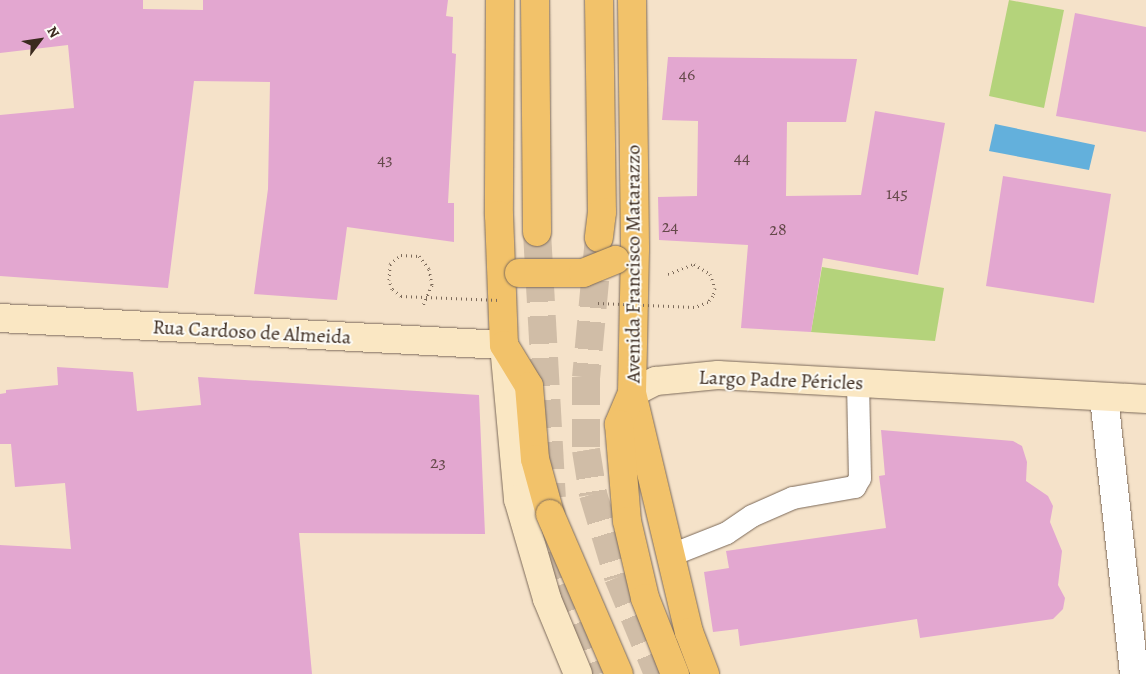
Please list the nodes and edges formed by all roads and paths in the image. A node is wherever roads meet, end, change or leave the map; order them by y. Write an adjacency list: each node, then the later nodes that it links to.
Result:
1 (500, 0): 8 (main road)
2 (534, 0): 5 (main road)
3 (599, 0): 6 (main road, Avenida Francisco Matarazzo)
4 (632, 0): 7 (main road, Avenida Francisco Matarazzo)
5 (537, 232)
6 (599, 238)
7 (625, 255): 8 (main road, bridge); 16 (main road, Avenida Francisco Matarazzo)
8 (510, 272): 14 (main road)
9 (661, 277): 11 (path)
10 (401, 296): 12 (path)
11 (695, 307)
12 (420, 312)
13 (0, 318): 14 (main road, Rua Cardoso de Almeida)
14 (504, 345): 21 (main road); 22 (main road, bridge)
15 (858, 383): 16 (main road, Largo Padre Péricles); 17 (main road, Largo Padre Péricles); 19 (lane)
16 (632, 393): 19 (main road); 23 (main road, Avenida Francisco Matarazzo)
17 (1104, 397): 18 (main road, Largo Padre Péricles); 20 (street)
18 (1146, 399)
19 (669, 556): 24 (main road)
20 (1126, 673)
21 (578, 674)
22 (619, 674)
23 (675, 674)
24 (705, 674)

